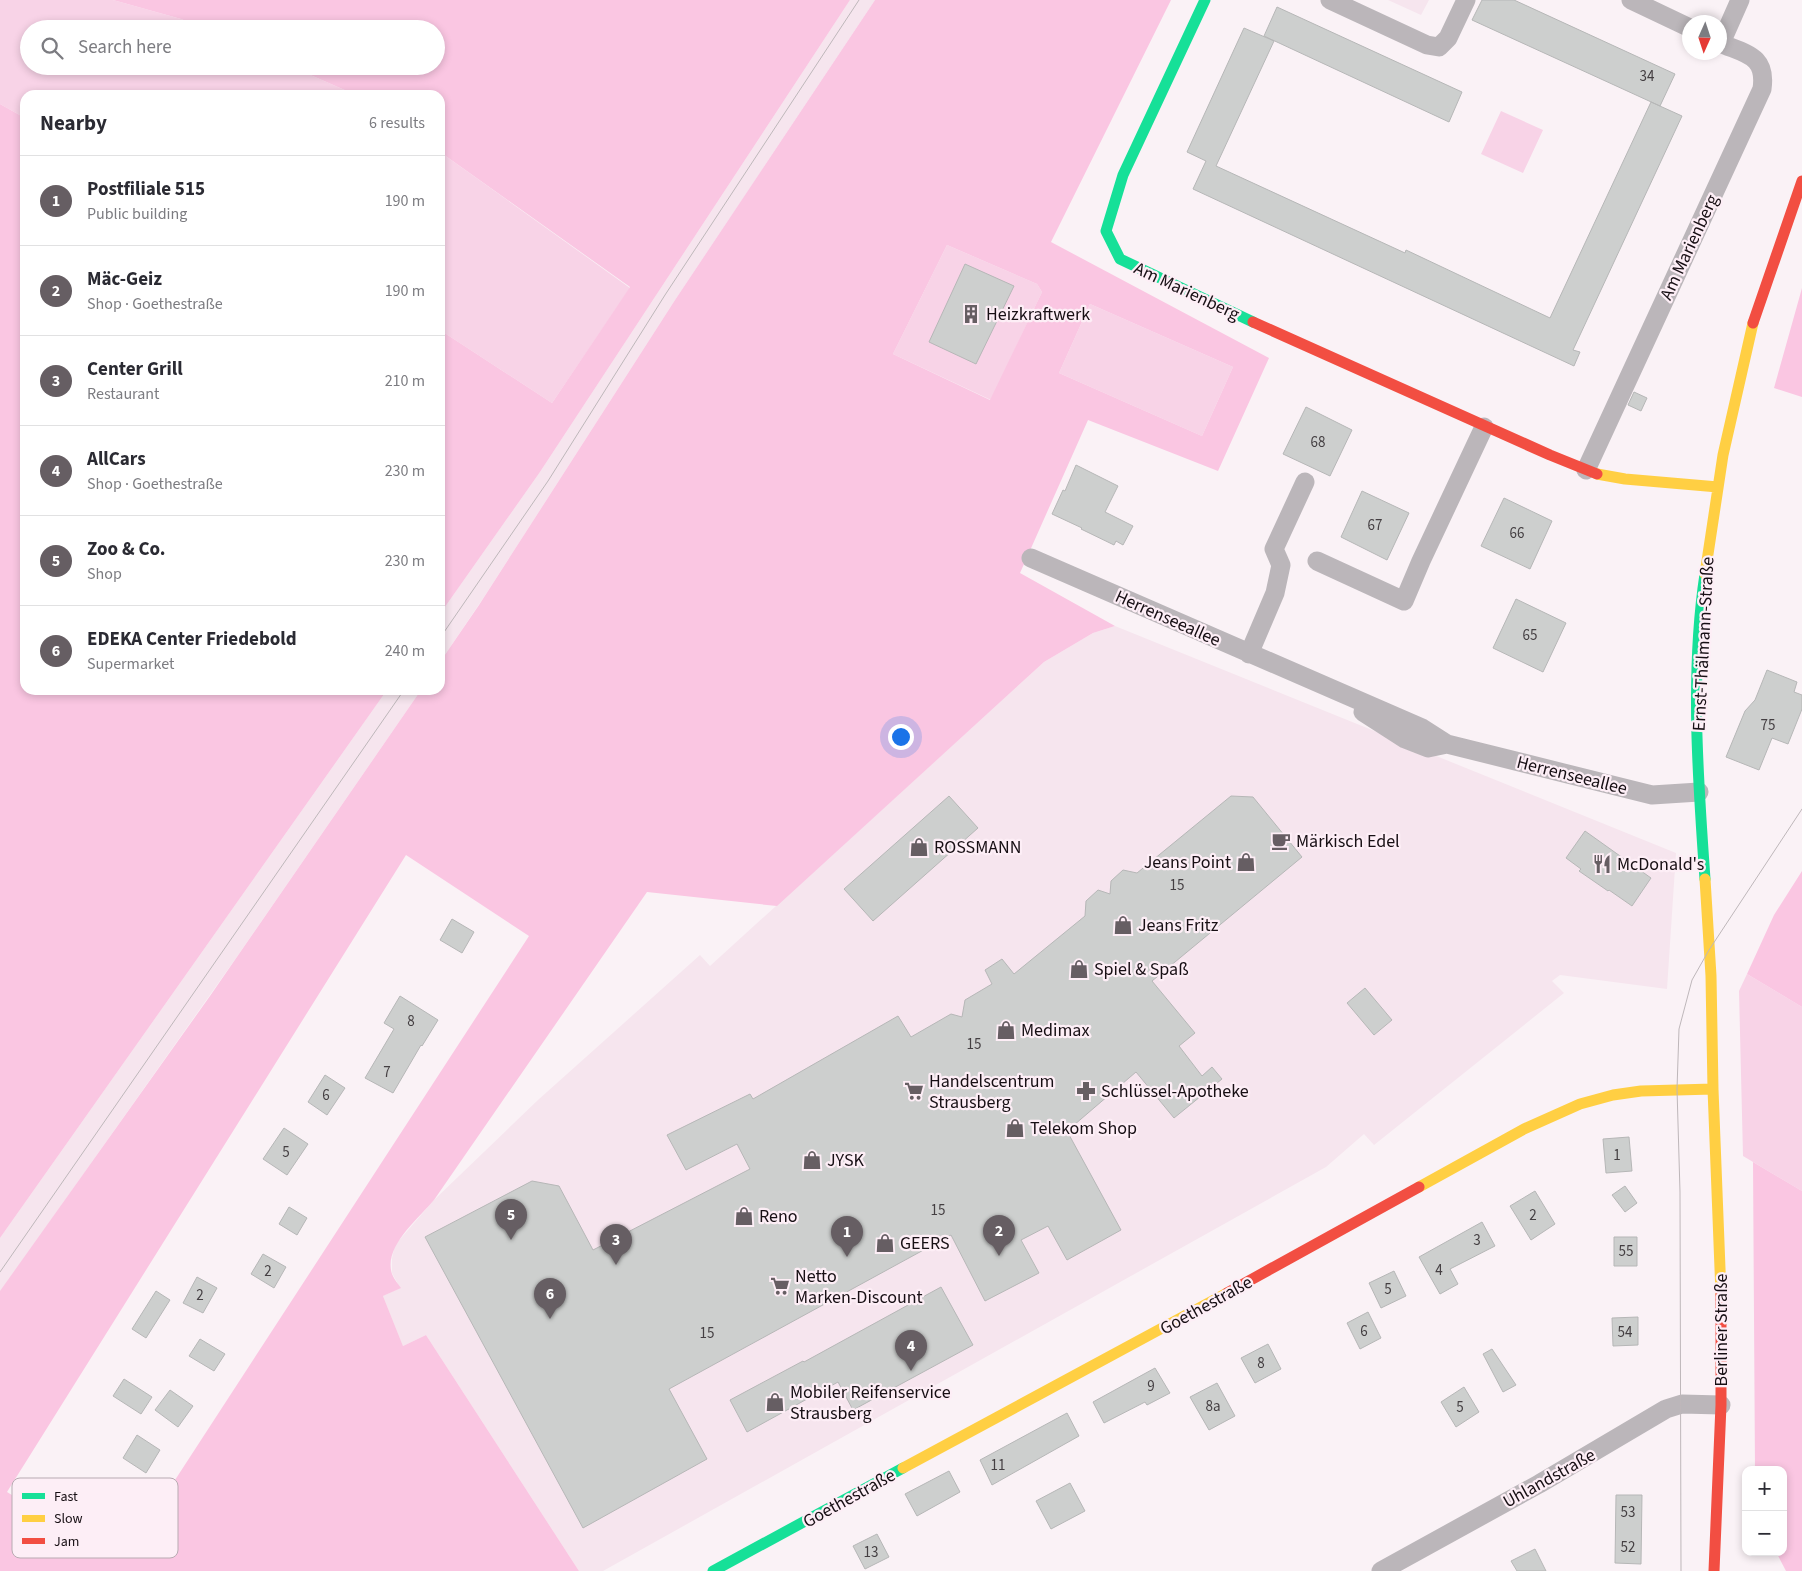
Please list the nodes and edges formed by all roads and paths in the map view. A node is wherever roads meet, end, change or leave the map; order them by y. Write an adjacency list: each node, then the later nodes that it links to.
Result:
1 (1205, 0): 10 (street, Am Marienberg)
2 (1330, 0): 3 (street)
3 (1466, 0)
4 (1630, 0): 6 (street)
5 (1740, 0): 7 (street, Am Marienberg)
6 (1682, 24)
7 (1727, 28)
8 (1727, 46): 11 (street, Am Marienberg)
9 (1802, 181): 13 (street, Ernst-Thälmann-Straße)
10 (1484, 427): 11 (street, Am Marienberg); 15 (street)
11 (1586, 470): 13 (street, Am Marienberg)
12 (1305, 482): 16 (street)
13 (1718, 487): 17 (street, Ernst-Thälmann-Straße)
14 (1031, 558): 16 (street, Herrenseeallee)
15 (1317, 561)
16 (1249, 654): 17 (street, Herrenseeallee)
17 (1699, 792): 18 (street, Ernst-Thälmann-Straße)
18 (1713, 1090): 19 (street, Berliner Straße); 20 (street, Goethestraße)
19 (1721, 1405): 22 (street, Uhlandstraße); 23 (street, Berliner Straße)
20 (740, 1565): 21 (street, Goethestraße)
21 (713, 1571)
22 (1381, 1571)
23 (1714, 1571)

